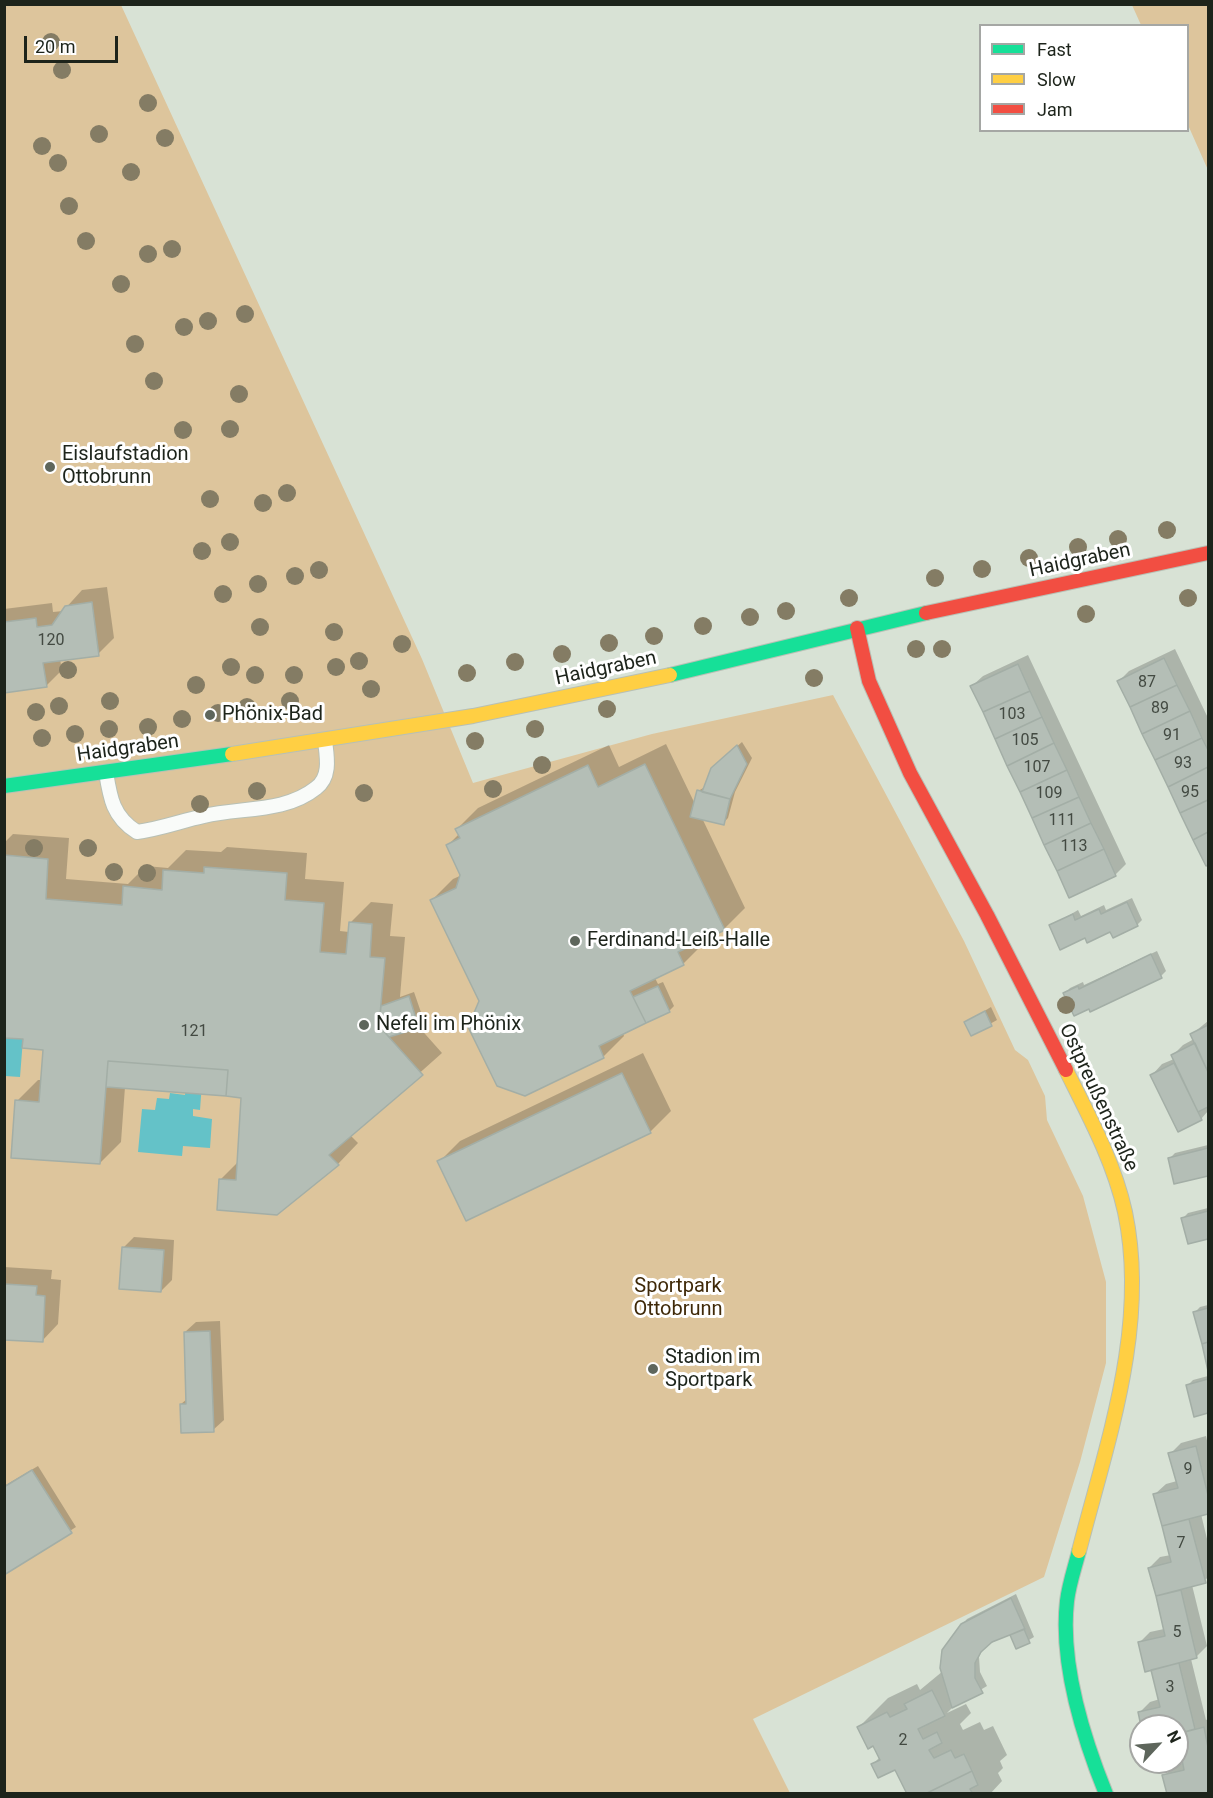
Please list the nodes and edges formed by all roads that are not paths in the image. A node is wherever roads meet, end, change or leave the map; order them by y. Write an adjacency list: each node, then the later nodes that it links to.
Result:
1 (1209, 553): 2 (street, Haidgraben)
2 (857, 628): 3 (street, Haidgraben); 6 (street, Ostpreußenstraße)
3 (326, 741): 4 (street, Haidgraben); 4 (lane)
4 (105, 772): 5 (street, Haidgraben)
5 (4, 786)
6 (1106, 1794)

